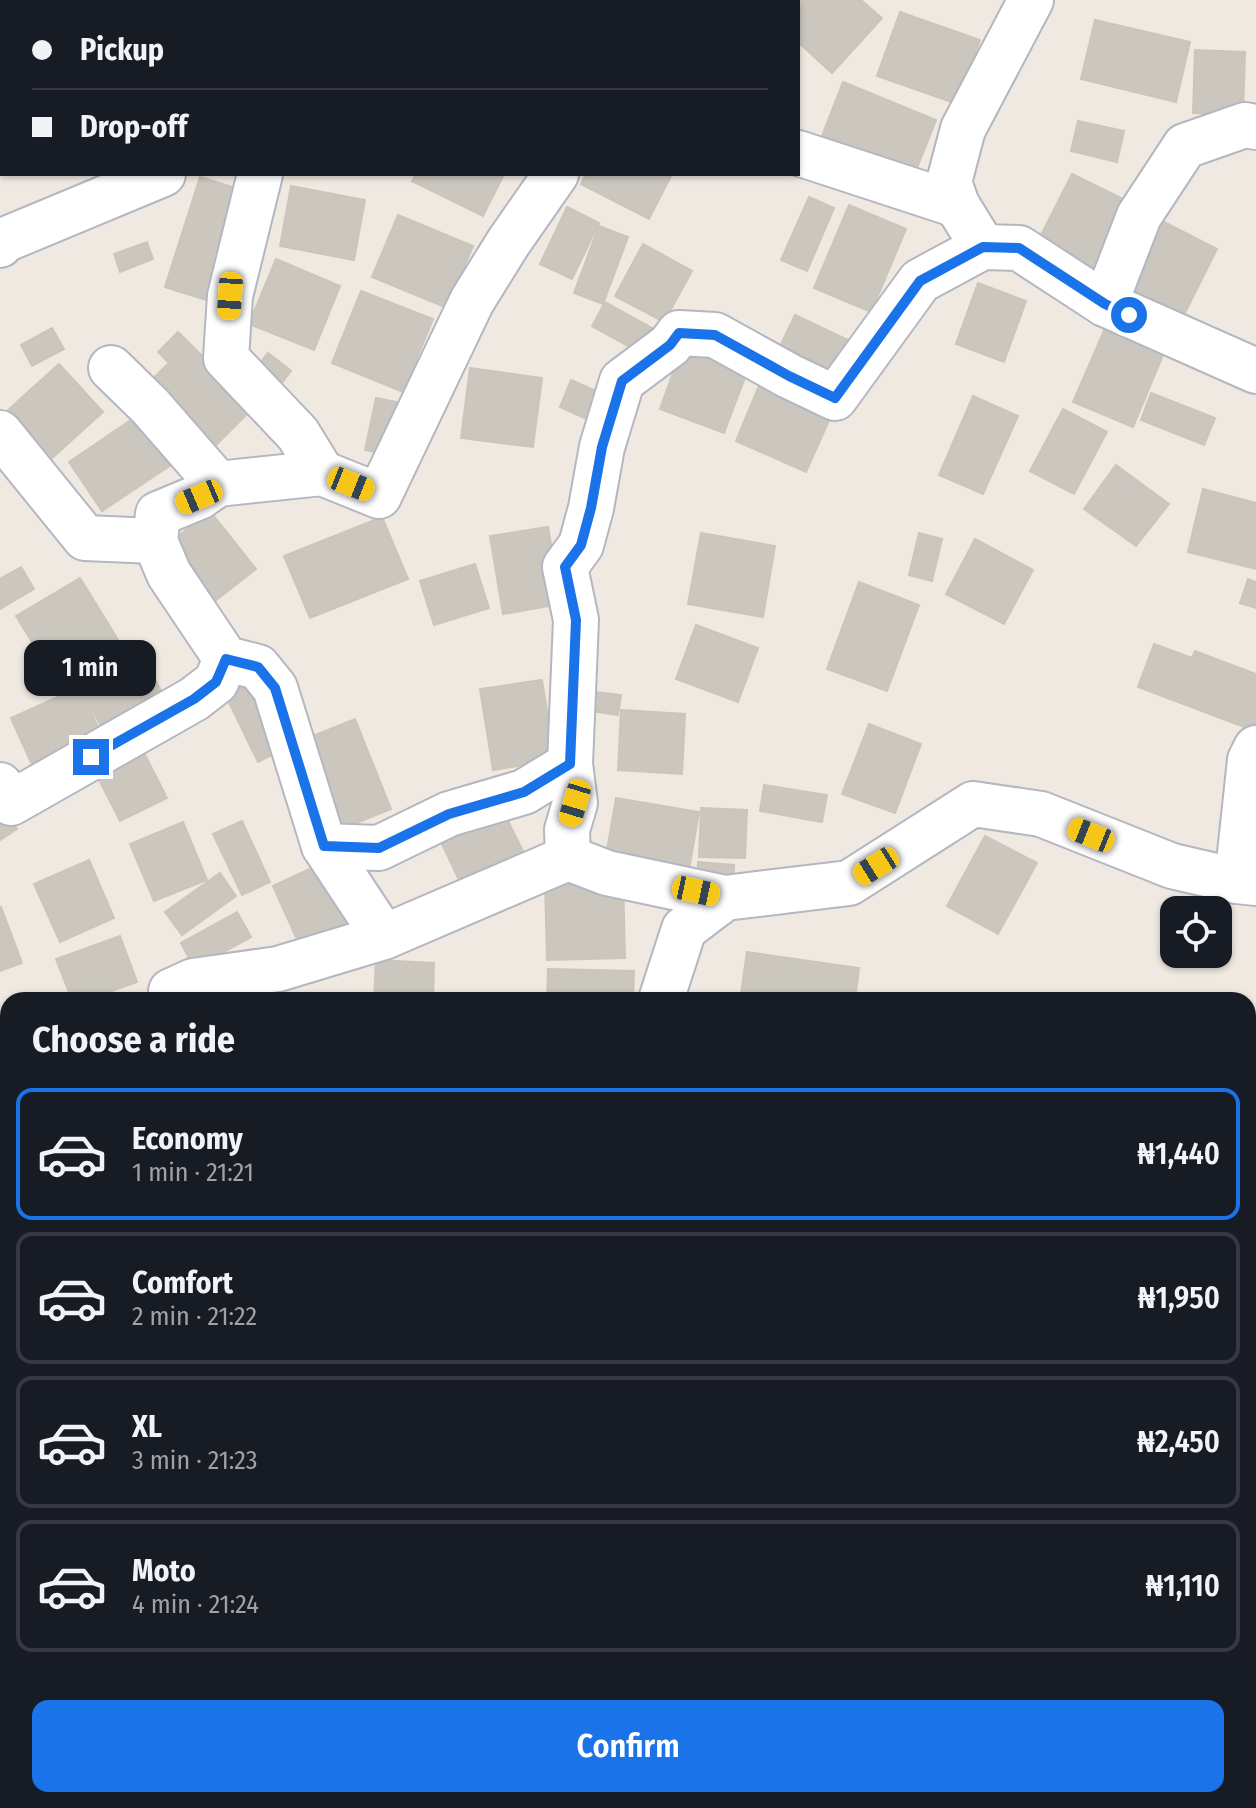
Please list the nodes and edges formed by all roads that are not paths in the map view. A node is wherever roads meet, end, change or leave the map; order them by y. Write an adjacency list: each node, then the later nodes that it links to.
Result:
1 (1031, 0): 7 (street)
2 (1256, 127): 10 (street)
3 (800, 154): 7 (street)
4 (158, 176): 8 (street)
5 (260, 176): 14 (street)
6 (555, 176): 14 (street)
7 (957, 205): 9 (street)
8 (1, 239)
9 (983, 247): 10 (street); 19 (street)
10 (1105, 304): 12 (street)
11 (111, 368): 15 (street)
12 (1256, 371)
13 (0, 433): 16 (street)
14 (322, 473): 15 (street)
15 (218, 484): 16 (street)
16 (155, 541): 17 (street)
17 (226, 659): 20 (street); 21 (street)
18 (1256, 748): 23 (street)
19 (570, 764): 21 (street); 22 (street)
20 (0, 785)
21 (324, 846): 25 (street)
22 (568, 858): 24 (street); 25 (street)
23 (1247, 882): 24 (street)
24 (725, 898): 27 (street)
25 (384, 937): 26 (street)
26 (171, 992)
27 (664, 992)

